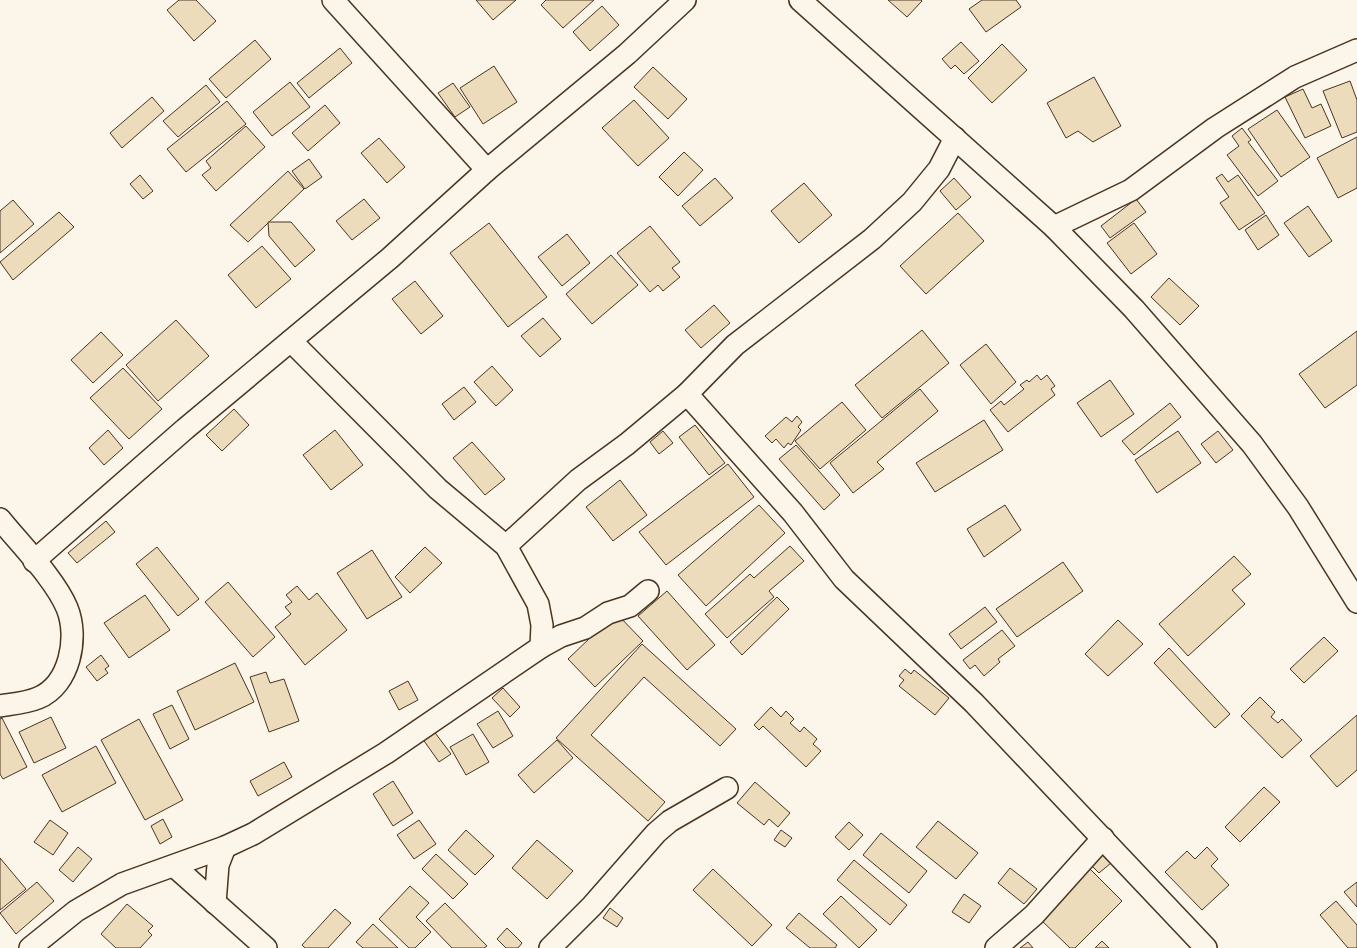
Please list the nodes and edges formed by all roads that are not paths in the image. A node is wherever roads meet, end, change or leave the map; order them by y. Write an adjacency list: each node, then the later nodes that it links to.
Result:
1 (334, 0): 6 (street)
2 (685, 0): 6 (street)
3 (800, 0): 5 (street)
4 (1357, 50): 7 (street)
5 (955, 138): 7 (street); 9 (street)
6 (488, 170): 8 (street)
7 (1054, 228): 14 (street)
8 (291, 341): 11 (street); 12 (street)
9 (686, 394): 11 (street); 18 (street)
10 (0, 519): 12 (street)
11 (506, 546): 15 (street)
12 (34, 561): 16 (street)
13 (648, 592): 15 (street)
14 (1357, 602)
15 (541, 648): 19 (street)
16 (0, 706)
17 (727, 788): 24 (street)
18 (1103, 838): 25 (street); 26 (street)
19 (225, 847): 20 (street); 21 (street)
20 (174, 866): 21 (street); 22 (street)
21 (215, 903): 23 (street)
22 (30, 948)
23 (266, 948)
24 (550, 948)
25 (996, 948)
26 (1206, 948)

